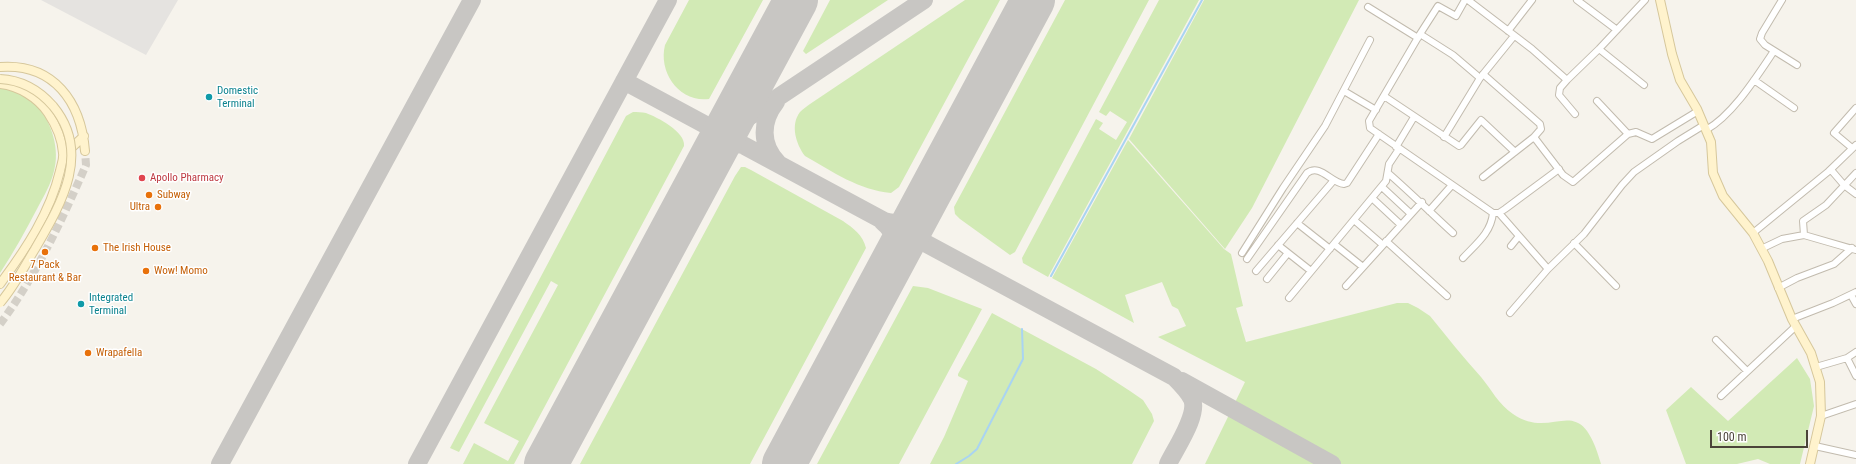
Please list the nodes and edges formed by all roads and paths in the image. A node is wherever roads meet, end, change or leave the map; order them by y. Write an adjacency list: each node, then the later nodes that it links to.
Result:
1 (1465, 0): 11 (street)
2 (1468, 0): 10 (street)
3 (1532, 0): 10 (street)
4 (1576, 0): 9 (street)
5 (1645, 0): 9 (street)
6 (1660, 0): 30 (street)
7 (1782, 0): 15 (street)
8 (1368, 7): 11 (street)
9 (1617, 30): 14 (street)
10 (1508, 31): 12 (street)
11 (1419, 36): 18 (street); 25 (street)
12 (1514, 36): 18 (street); 20 (street)
13 (1370, 40): 24 (street)
14 (1599, 49): 20 (street); 23 (street)
15 (1774, 51): 16 (street); 21 (street)
16 (1797, 65)
17 (0, 67): 36 (street)
18 (1482, 76): 37 (street); 38 (street)
19 (0, 79): 89 (street, bridge)
20 (1567, 80): 31 (street)
21 (1754, 80): 27 (street); 33 (street)
22 (0, 84): 43 (street)
23 (1644, 85)
24 (1344, 91): 29 (street); 74 (street)
25 (1384, 96): 29 (street); 32 (street)
26 (1597, 101): 35 (street)
27 (1794, 108)
28 (1856, 108): 39 (street)
29 (1376, 110): 34 (street)
30 (1698, 111): 33 (street); 35 (street)
31 (1575, 114)
32 (1414, 117): 37 (street); 40 (street)
33 (1705, 128): 63 (street); 67 (street)
34 (1379, 134): 40 (street); 49 (street)
35 (1628, 134): 44 (street)
36 (84, 136): 41 (street); 43 (street)
37 (1444, 137): 42 (street)
38 (1534, 137): 42 (street); 44 (street)
39 (1854, 147): 45 (street)
40 (1397, 148): 46 (street); 50 (street)
41 (86, 151)
42 (1515, 152): 48 (street)
43 (64, 154): 82 (street)
44 (1559, 169): 57 (street)
45 (1829, 171): 51 (street); 63 (street)
46 (1388, 173): 52 (street); 55 (street)
47 (1856, 173): 51 (street)
48 (1483, 177)
49 (1334, 180): 60 (street); 76 (street)
50 (1452, 185): 56 (street); 57 (street)
51 (1844, 185): 53 (street); 64 (street)
52 (1382, 187): 54 (street); 58 (street)
53 (1856, 194)
54 (1372, 198): 59 (street); 61 (street)
55 (1422, 202): 56 (street); 58 (street)
56 (1429, 211): 62 (street)
57 (1496, 213): 65 (street); 75 (street)
58 (1411, 214): 61 (street)
59 (1354, 220): 66 (street); 69 (street)
60 (1297, 223): 68 (street); 69 (street)
61 (1401, 225): 66 (street)
62 (1453, 233)
63 (1753, 233): 71 (street)
64 (1804, 235): 71 (street); 72 (street)
65 (1519, 236): 70 (street); 78 (street)
66 (1385, 243): 77 (street); 87 (street)
67 (1574, 243): 78 (street); 84 (street)
68 (1278, 245): 73 (street); 79 (street)
69 (1332, 246): 77 (street); 80 (street)
70 (1512, 246)
71 (1761, 248): 85 (street)
72 (1854, 249): 85 (street)
73 (1288, 253): 80 (street); 81 (street)
74 (1242, 254)
75 (1463, 258)
76 (1247, 259)
77 (1363, 267): 83 (street)
78 (1548, 269): 91 (street)
79 (1256, 271)
80 (1311, 271): 88 (street)
81 (1267, 278)
82 (0, 284)
83 (1346, 286)
84 (1616, 286)
85 (1778, 288): 92 (street)
86 (1853, 293): 90 (street); 92 (street)
87 (1447, 296)
88 (1289, 298)
89 (0, 303)
90 (1856, 304)
91 (1510, 314)
92 (1794, 322): 95 (street); 96 (street)
93 (1716, 340): 96 (street)
94 (1853, 356): 95 (street); 97 (street)
95 (1816, 367): 100 (street)
96 (1747, 371): 98 (street)
97 (1856, 376)
98 (1721, 396)
99 (1856, 404): 100 (street)
100 (1821, 416): 101 (street)
101 (1815, 446): 102 (street); 103 (street)
102 (1856, 455)
103 (1810, 464)

